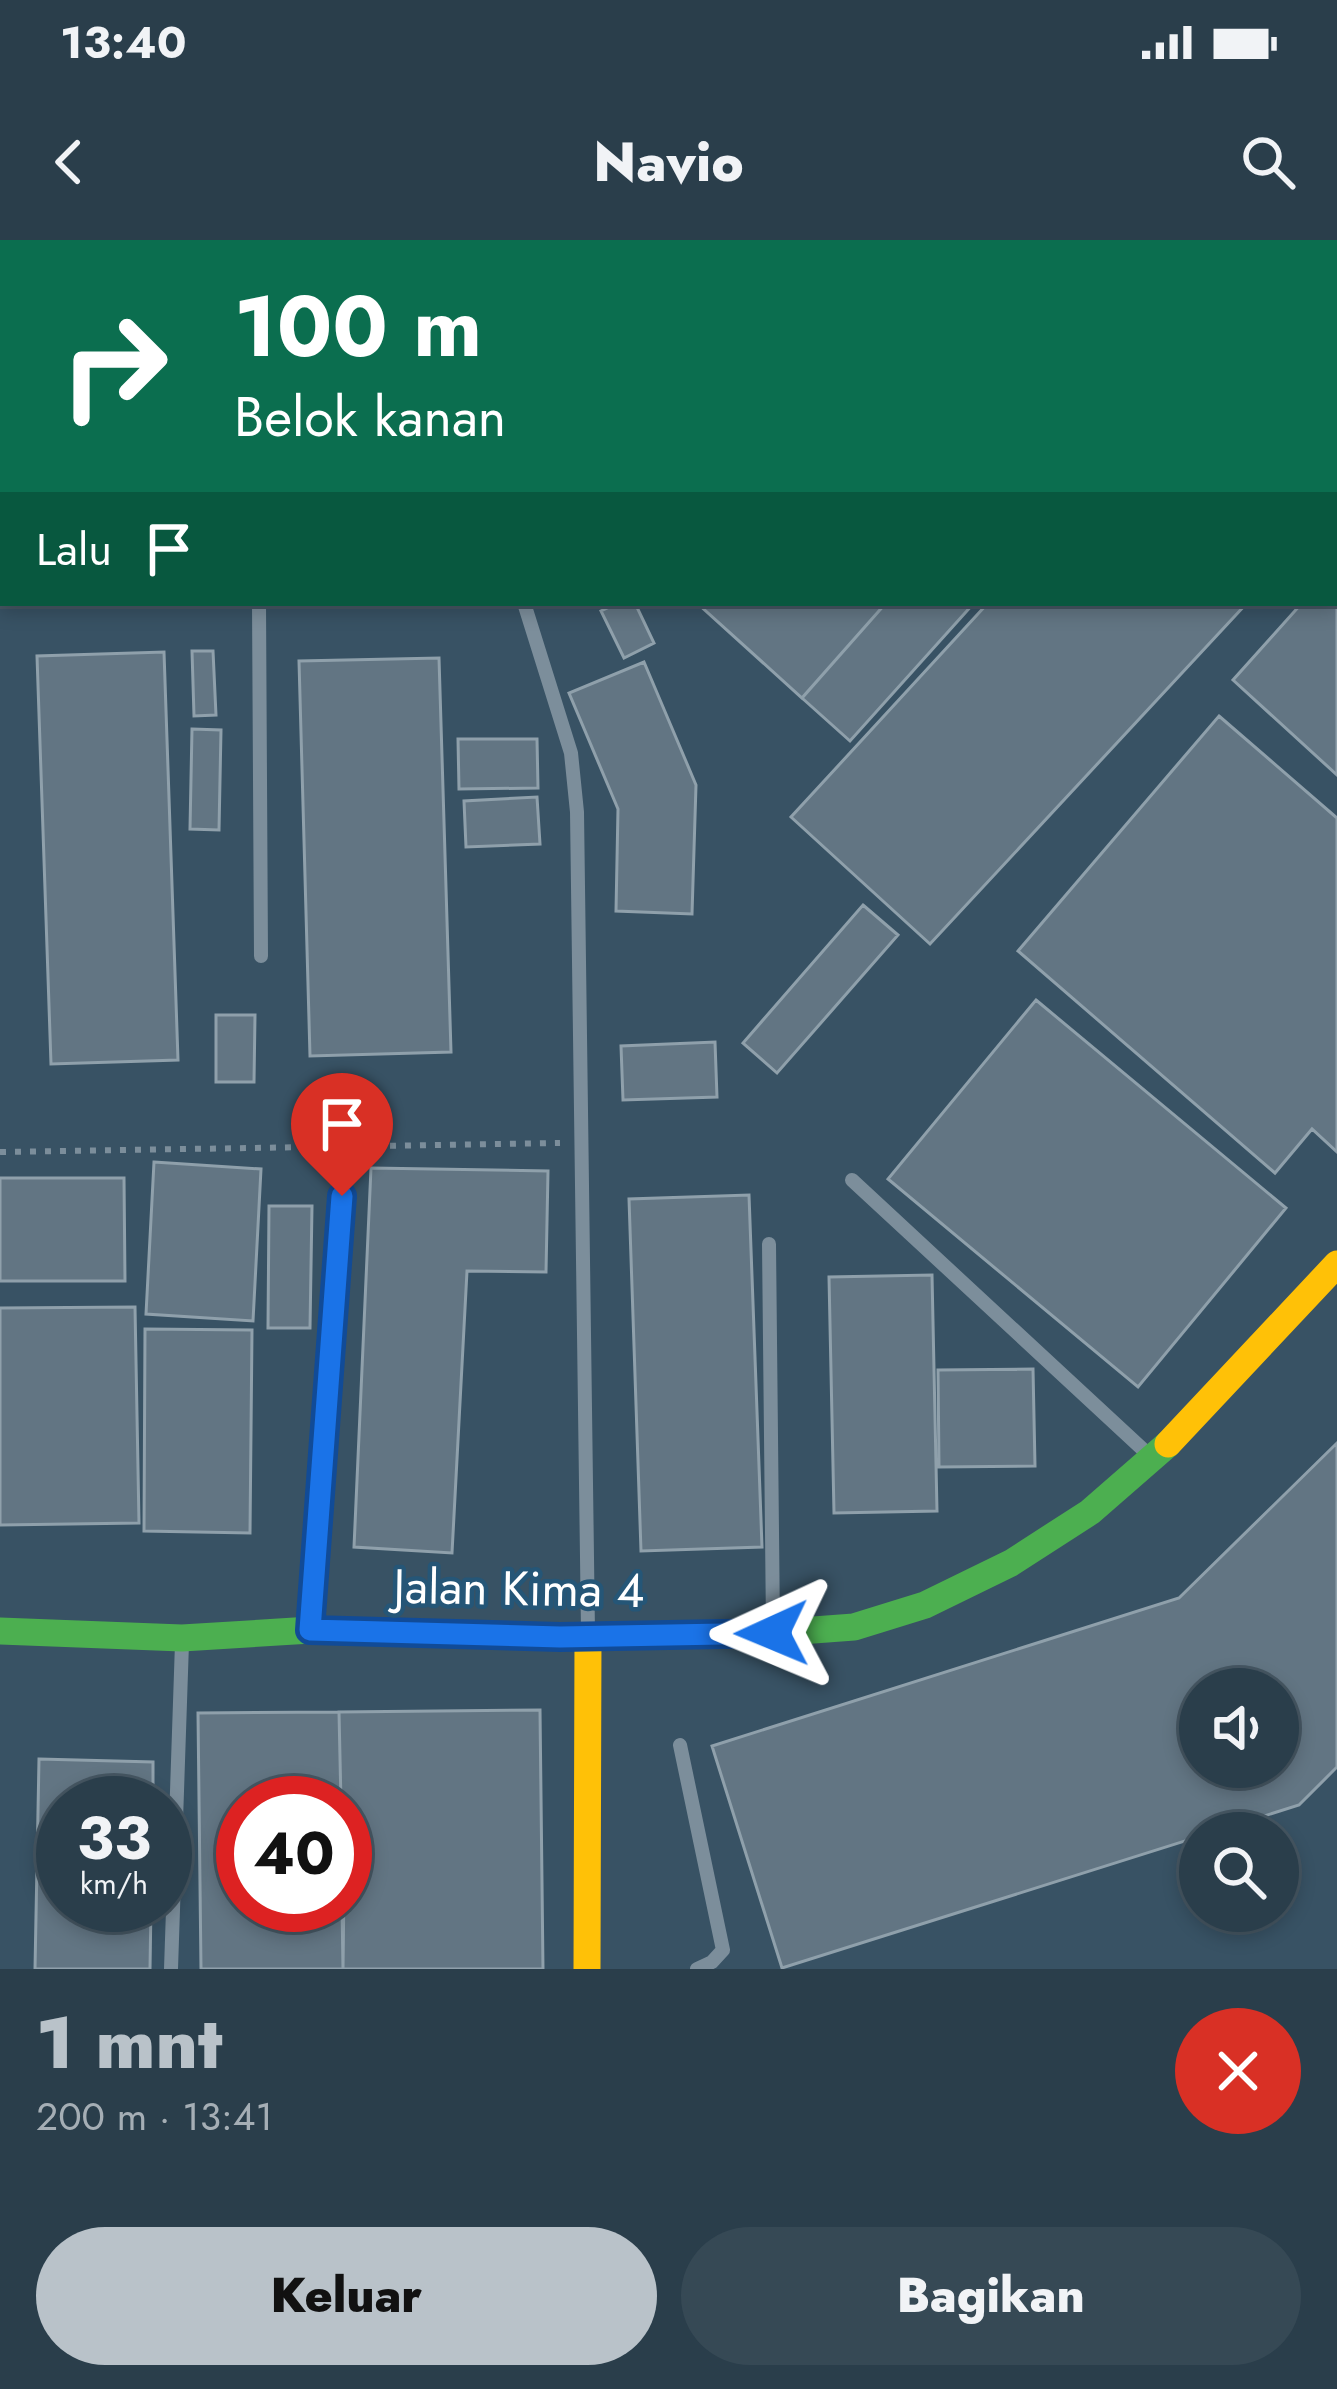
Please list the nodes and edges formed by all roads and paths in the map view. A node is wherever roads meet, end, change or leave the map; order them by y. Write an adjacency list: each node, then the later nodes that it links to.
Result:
1 (259, 606): 3 (lane)
2 (525, 606): 4 (lane)
3 (260, 956)
4 (582, 1142): 5 (path); 14 (lane)
5 (0, 1152)
6 (852, 1180): 10 (lane)
7 (342, 1196): 11 (lane)
8 (769, 1244): 13 (lane)
9 (1337, 1264): 10 (street, Jalan Kima 4)
10 (1154, 1459): 13 (street, Jalan Kima 4)
11 (310, 1630): 14 (street, Jalan Kima 4); 15 (street, Jalan Kima 4)
12 (0, 1631): 15 (street, Jalan Kima 4)
13 (772, 1633): 14 (street, Jalan Kima 4)
14 (588, 1637): 18 (street)
15 (182, 1638): 17 (lane)
16 (680, 1745): 19 (lane)
17 (171, 1969)
18 (586, 1969)
19 (698, 1969)

